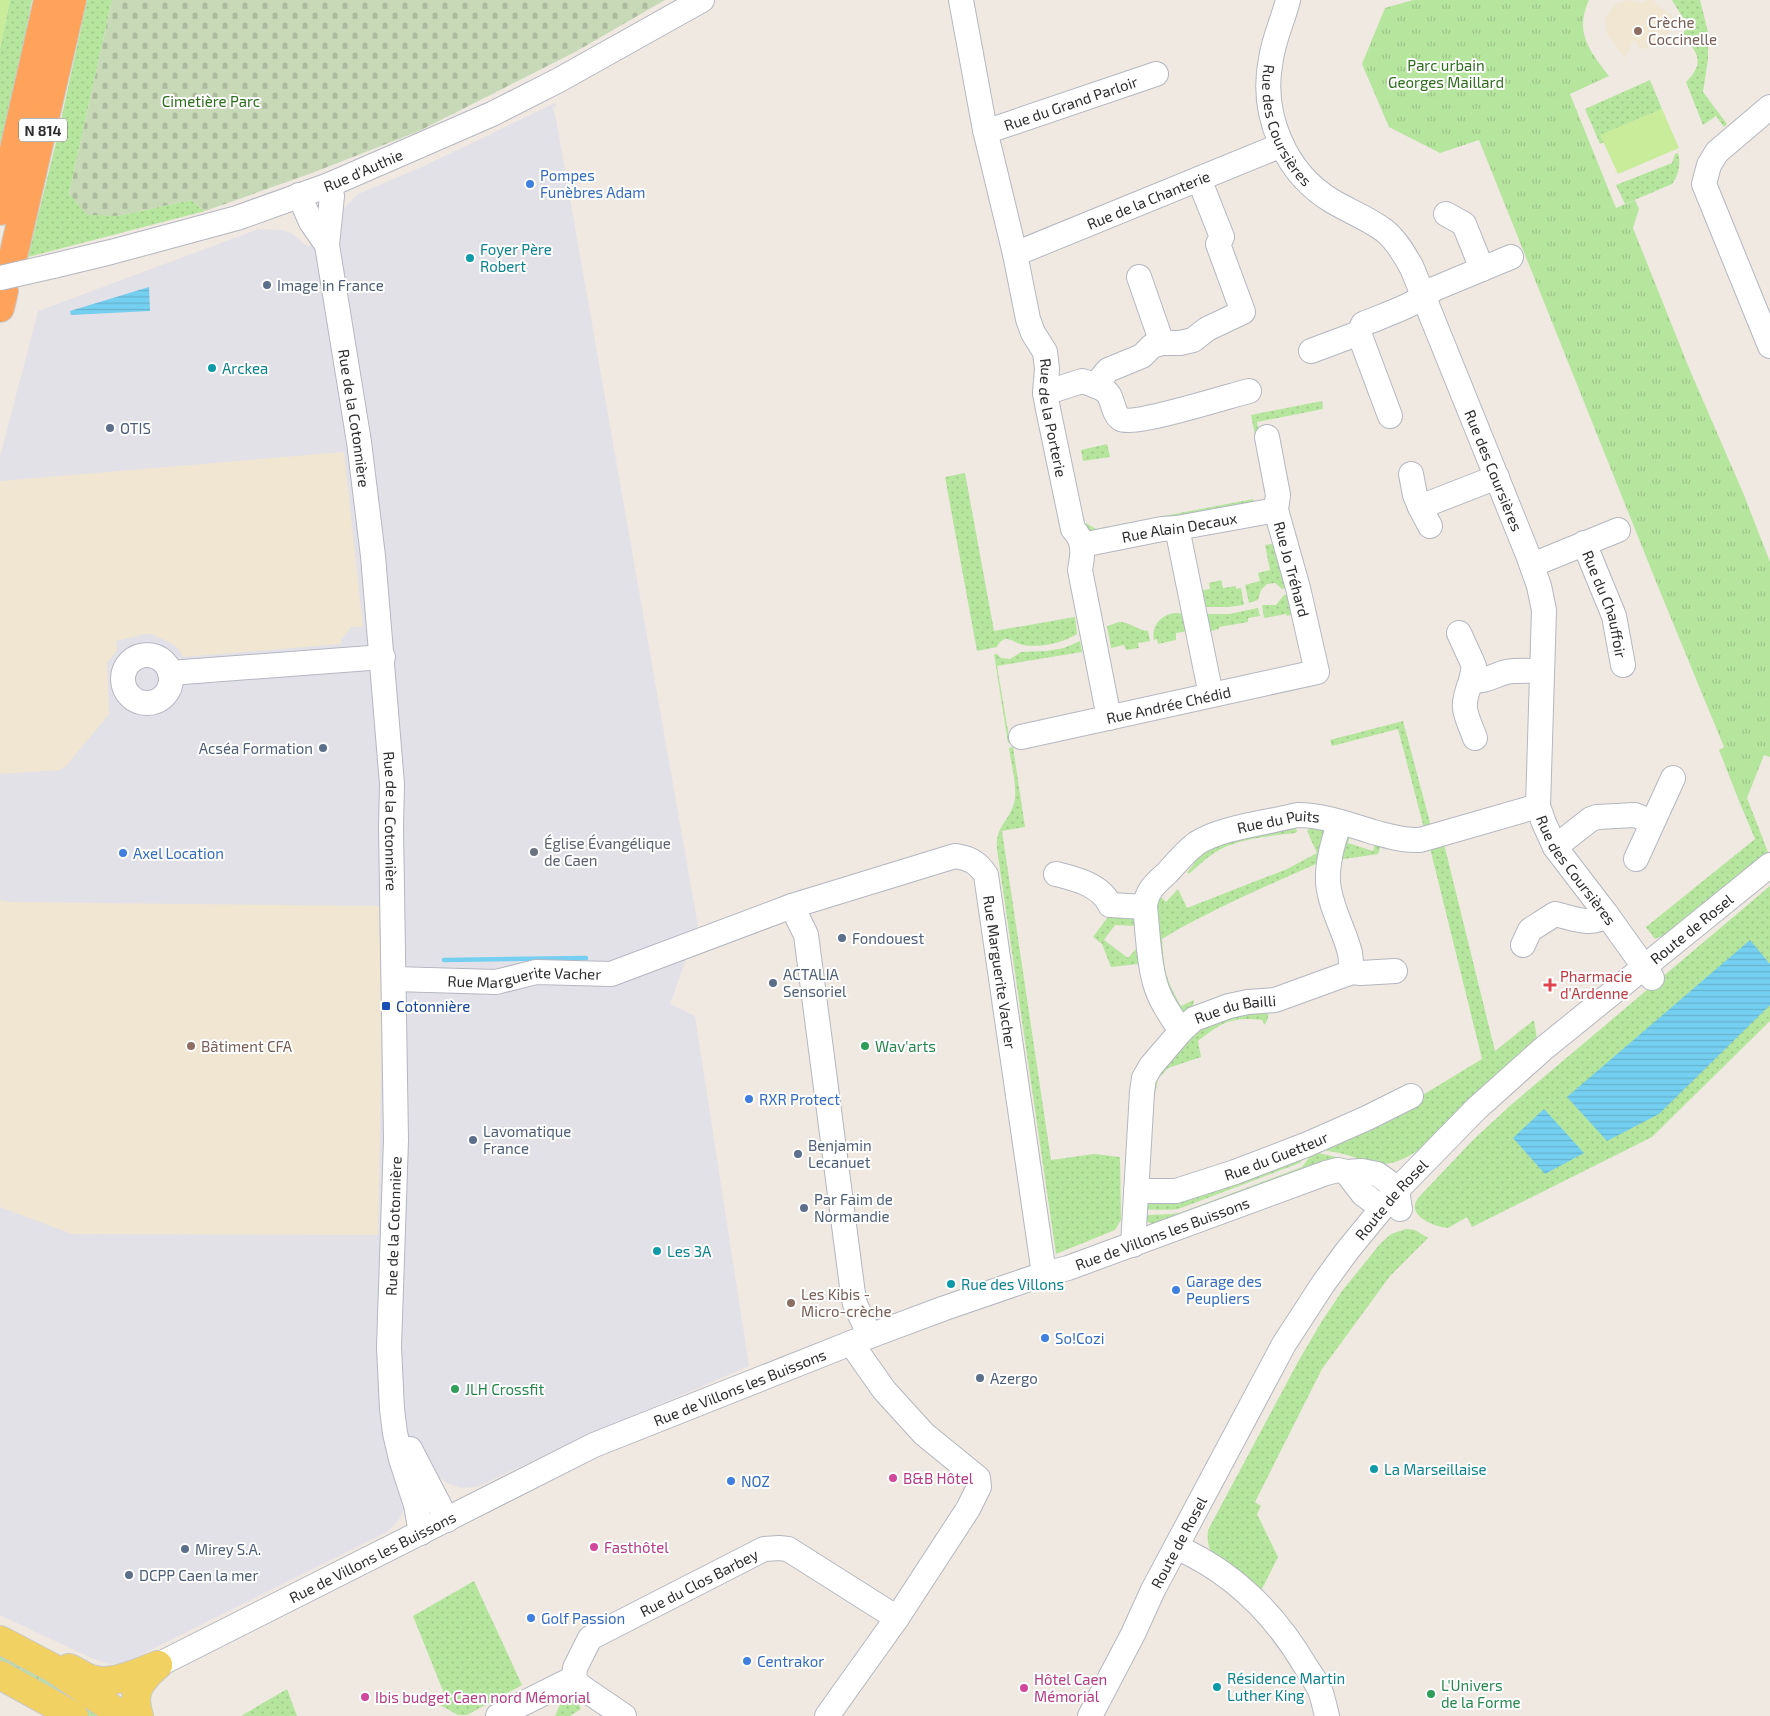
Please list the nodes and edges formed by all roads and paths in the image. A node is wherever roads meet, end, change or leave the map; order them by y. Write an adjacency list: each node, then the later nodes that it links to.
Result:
1 (48, 0): 13 (highway, N 814)
2 (72, 0): 20 (highway, N 814)
3 (702, 0): 11 (street, Rue d'Authie)
4 (962, 0): 8 (street, Rue de la Porterie)
5 (1288, 0): 9 (street, Rue des Coursières)
6 (1156, 74): 8 (street, Rue du Grand Parloir)
7 (1770, 107): 24 (street)
8 (985, 130): 16 (street, Rue de la Porterie)
9 (1282, 145): 10 (street, Rue de la Chanterie); 21 (street, Rue des Coursières)
10 (1199, 179): 16 (street, Rue de la Chanterie); 23 (street)
11 (328, 185): 12 (street, Rue d'Authie); 15 (street, Rue de la Cotonnière)
12 (300, 195): 15 (street, Rue de la Cotonnière); 20 (street, Rue d'Authie, bridge)
13 (0, 211)
14 (1446, 214): 18 (street)
15 (327, 245): 40 (street, Rue de la Cotonnière)
16 (1015, 254): 28 (street, Rue de la Porterie)
17 (1511, 257): 18 (street)
18 (1482, 269): 21 (street)
19 (1139, 277): 23 (street)
20 (4, 284)
21 (1424, 297): 22 (street); 32 (street, Rue des Coursières)
22 (1359, 332): 25 (street); 29 (street)
23 (1162, 343): 26 (street)
24 (1770, 346)
25 (1311, 351)
26 (1094, 386): 27 (street); 28 (street)
27 (1249, 391)
28 (1045, 393): 37 (street, Rue de la Porterie)
29 (1390, 416)
30 (1267, 437): 33 (street, Rue Jo Tréhard)
31 (1411, 474): 32 (street)
32 (1497, 477): 38 (street, Rue des Coursières)
33 (1276, 510): 34 (street, Rue Alain Decaux); 42 (street, Rue Jo Tréhard)
34 (1177, 528): 37 (street, Rue Alain Decaux); 46 (street)
35 (1618, 530): 36 (street)
36 (1584, 543): 38 (street); 41 (street, Rue du Chauffoir)
37 (1082, 545): 47 (street, Rue de la Porterie)
38 (1532, 565): 43 (street, Rue des Coursières)
39 (1459, 633): 45 (street)
40 (383, 657): 44 (street); 66 (street, Rue de la Cotonnière)
41 (1623, 665)
42 (1316, 672): 46 (street, Rue Andrée Chédid)
43 (1542, 672): 45 (street); 51 (street, Rue des Coursières)
44 (170, 673)
45 (1471, 680): 49 (street)
46 (1211, 695): 47 (street, Rue Andrée Chédid)
47 (1108, 718): 48 (street, Rue Andrée Chédid)
48 (1021, 737)
49 (1475, 738)
50 (1673, 778): 53 (street)
51 (1538, 806): 52 (street, Rue du Puits); 54 (street, Rue des Coursières)
52 (1340, 822): 60 (street, Rue du Puits); 64 (street)
53 (1652, 822): 54 (street); 55 (street)
54 (1555, 846): 61 (street, Rue des Coursières)
55 (1636, 859)
56 (1770, 865): 65 (street, Route de Rosel)
57 (1056, 874): 60 (street)
58 (1770, 878): 65 (street, Route de Rosel)
59 (792, 906): 66 (street, Rue Marguerite Vacher); 72 (street, Rue Marguerite Vacher); 73 (street)
60 (1145, 907): 67 (street)
61 (1607, 915): 62 (street); 65 (street, Rue des Coursières)
62 (1523, 945)
63 (1395, 971): 64 (street, Rue du Bailli)
64 (1352, 972): 67 (street, Rue du Bailli)
65 (1647, 973): 70 (street, Route de Rosel)
66 (394, 979): 74 (street, Rue de la Cotonnière)
67 (1181, 1031): 69 (street, Rue du Bailli)
68 (1411, 1096): 69 (street, Rue du Guetteur)
69 (1136, 1191): 71 (street, Rue du Bailli)
70 (1393, 1202): 71 (street, Rue de Villons les Buissons); 77 (street, Route de Rosel)
71 (1133, 1244): 72 (street, Rue de Villons les Buissons)
72 (1044, 1274): 73 (street, Rue de Villons les Buissons)
73 (861, 1340): 75 (street, Rue de Villons les Buissons); 78 (street)
74 (392, 1401): 75 (street, Rue de la Cotonnière); 76 (street, Rue de la Cotonnière)
75 (447, 1520): 76 (street, Rue de Villons les Buissons)
76 (421, 1534): 80 (street, Rue de Villons les Buissons)
77 (1183, 1550): 90 (street, Route de Rosel); 91 (street)
78 (896, 1618): 83 (street, Rue du Clos Barbey); 89 (street)
79 (0, 1640): 81 (main road)
80 (158, 1665): 81 (main road); 86 (main road)
81 (53, 1668): 85 (main road)
82 (0, 1675): 84 (main road)
83 (574, 1678): 87 (street); 88 (street)
84 (74, 1716)
85 (124, 1716)
86 (139, 1716)
87 (498, 1716)
88 (624, 1716)
89 (827, 1716)
90 (1090, 1716)
91 (1327, 1716)

